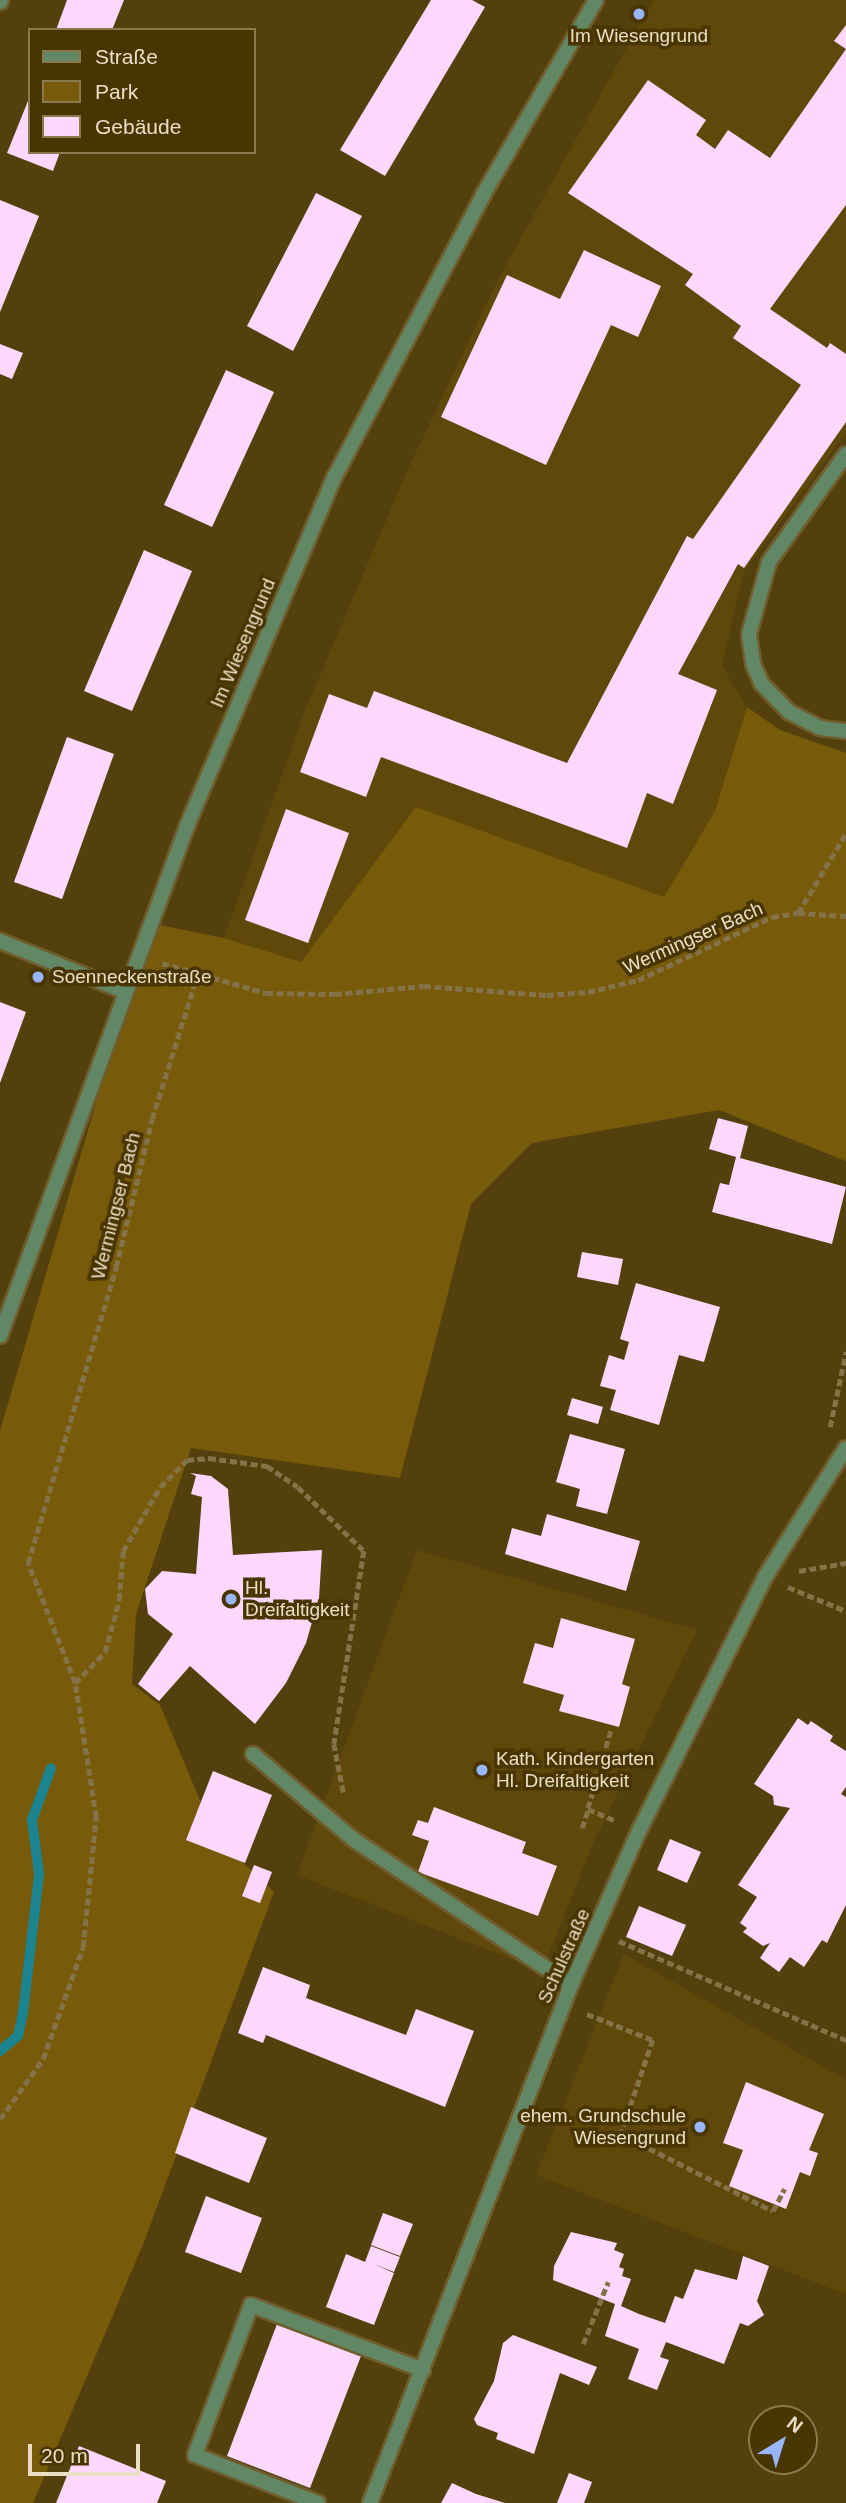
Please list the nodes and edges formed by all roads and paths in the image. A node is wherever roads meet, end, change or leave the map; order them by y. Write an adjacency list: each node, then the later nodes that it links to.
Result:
1 (596, 0): 8 (street, Im Wiesengrund)
2 (846, 454): 3 (street)
3 (846, 731)
4 (846, 834): 5 (path)
5 (798, 913): 6 (path, Wermingser Bach); 9 (path, Wermingser Bach)
6 (846, 916)
7 (0, 941): 10 (street)
8 (138, 955): 9 (path); 10 (street, Im Wiesengrund)
9 (197, 976): 18 (path, Wermingser Bach)
10 (124, 991): 11 (street, Im Wiesengrund)
11 (0, 1336)
12 (846, 1352): 13 (path)
13 (827, 1441)
14 (846, 1448): 16 (street, Schulstraße)
15 (846, 1563): 16 (path)
16 (765, 1577): 17 (path); 23 (street, Schulstraße)
17 (846, 1611)
18 (75, 1683): 24 (path); 29 (path, Wermingser Bach)
19 (611, 1731): 21 (path)
20 (253, 1754): 24 (street)
21 (588, 1809): 22 (path); 23 (path)
22 (582, 1828)
23 (639, 1831): 25 (street, Schulstraße)
24 (353, 1839): 26 (street)
25 (596, 1931): 26 (street, Schulstraße); 28 (path)
26 (571, 1985): 27 (street, Schulstraße)
27 (564, 2005): 30 (path); 33 (street, Schulstraße)
28 (846, 2040)
29 (0, 2119)
30 (784, 2189)
31 (608, 2283): 32 (path)
32 (583, 2344)
33 (423, 2370): 34 (street); 35 (street, Schulstraße)
34 (318, 2503)
35 (370, 2503)

